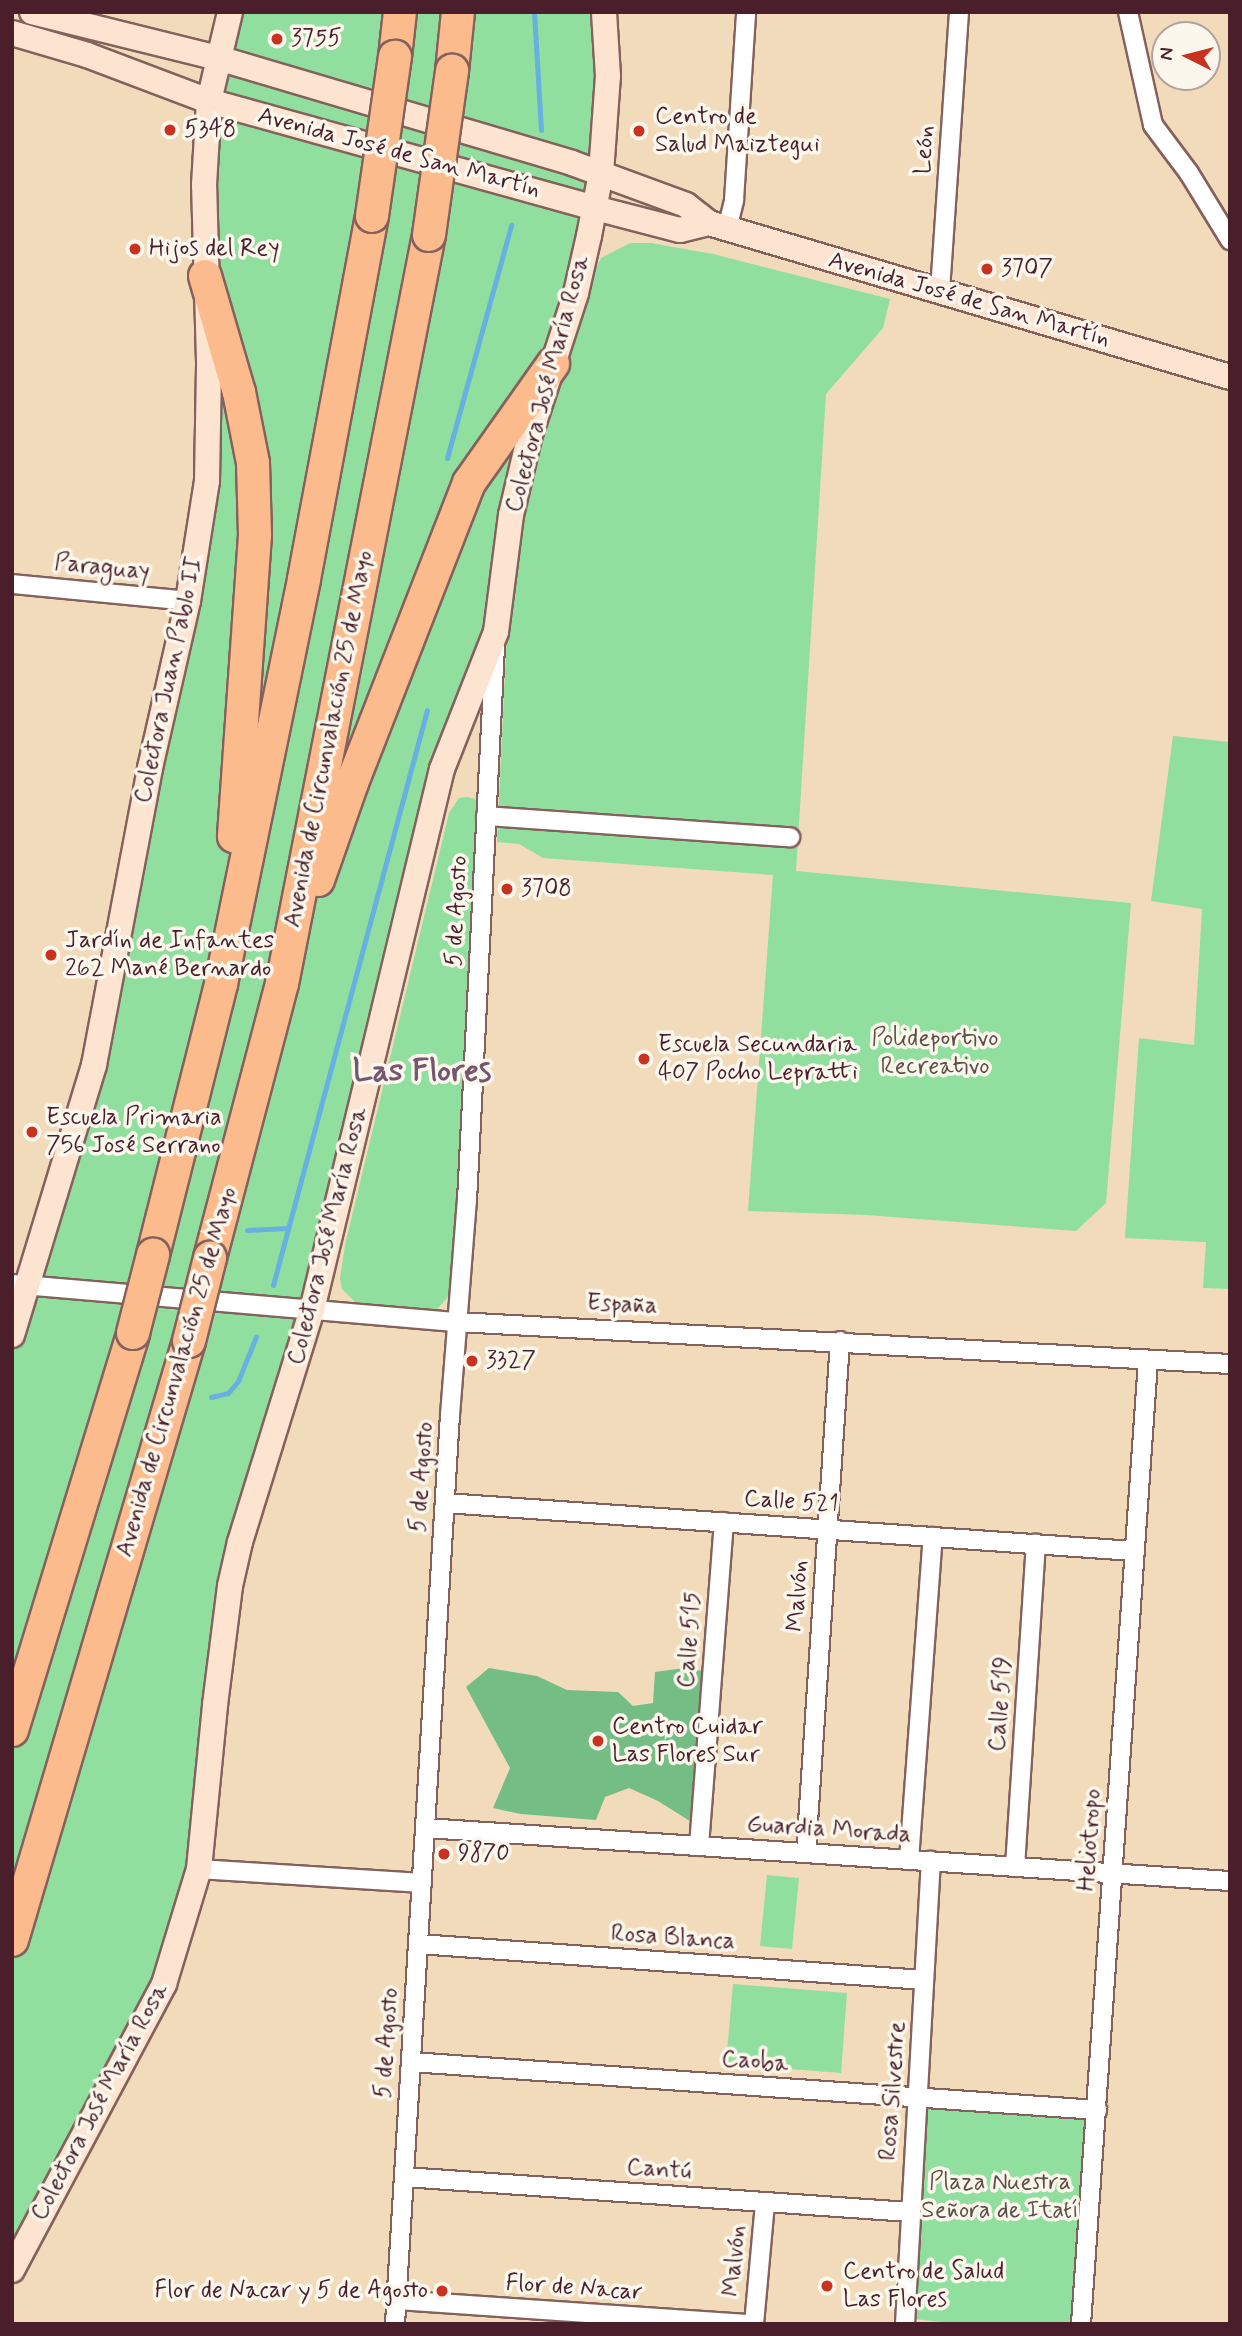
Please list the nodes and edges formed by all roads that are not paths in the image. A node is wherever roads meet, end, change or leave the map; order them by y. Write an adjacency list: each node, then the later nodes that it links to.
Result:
1 (32, 12): 10 (main road, Avenida José de San Martín)
2 (230, 12): 10 (main road, Colectora Juan Pablo II)
3 (400, 12): 25 (highway, bridge)
4 (458, 12): 26 (highway, Avenida de Circunvalación 25 de Mayo, bridge)
5 (604, 12): 12 (main road, Colectora José María Rosa)
6 (746, 12): 14 (street)
7 (959, 12): 17 (street, León)
8 (1128, 12): 15 (street)
9 (12, 33): 11 (main road, Avenida José de San Martín)
10 (218, 58): 11 (main road, Colectora Juan Pablo II); 12 (main road, Avenida José de San Martín)
11 (209, 101): 13 (main road, Avenida José de San Martín); 16 (main road, Colectora Juan Pablo II)
12 (601, 173): 13 (main road, Colectora José María Rosa); 14 (main road, Avenida José de San Martín)
13 (595, 208): 14 (main road, Avenida José de San Martín); 18 (main road, Colectora José María Rosa)
14 (718, 226): 17 (main road, Avenida José de San Martín)
15 (1230, 240)
16 (205, 276): 21 (main road, Colectora Juan Pablo II); 25 (highway)
17 (940, 291): 19 (main road, Avenida José de San Martín)
18 (553, 364): 22 (main road, Colectora José María Rosa); 26 (highway)
19 (1230, 377)
20 (12, 584): 21 (street, Paraguay)
21 (188, 601): 27 (main road, Colectora Juan Pablo II)
22 (496, 632): 23 (street, 5 de Agosto); 28 (main road, Colectora José María Rosa)
23 (486, 816): 24 (street); 29 (street, 5 de Agosto)
24 (790, 837)
25 (221, 984): 40 (highway, bridge)
26 (282, 984): 51 (highway, Avenida de Circunvalación 25 de Mayo, bridge)
27 (20, 1284): 28 (street, España); 30 (main road, Colectora Juan Pablo II)
28 (312, 1310): 29 (street, España); 47 (main road, Colectora José María Rosa)
29 (457, 1322): 31 (street, España); 34 (street, 5 de Agosto)
30 (12, 1335)
31 (840, 1341): 32 (street, España); 36 (street, Malvón)
32 (1148, 1360): 33 (street, España); 39 (street, Heliotropo)
33 (1230, 1364)
34 (445, 1503): 35 (street, Calle 521); 41 (street, 5 de Agosto)
35 (724, 1522): 36 (street, Calle 521); 42 (street, Calle 515)
36 (827, 1529): 37 (street, Calle 521); 43 (street, Malvón)
37 (933, 1537): 38 (street, Calle 521); 44 (street)
38 (1036, 1544): 39 (street, Calle 521); 46 (street, Calle 519)
39 (1134, 1550): 48 (street, Heliotropo)
40 (12, 1730)
41 (425, 1828): 42 (street, Guardia Morada); 50 (street, 5 de Agosto)
42 (699, 1846): 43 (street, Guardia Morada)
43 (806, 1853): 44 (street, Guardia Morada)
44 (909, 1860): 45 (street, Guardia Morada)
45 (931, 1861): 46 (street, Guardia Morada); 53 (street, Rosa Silvestre)
46 (1015, 1867): 48 (street, Guardia Morada)
47 (199, 1869): 50 (street); 60 (main road, Colectora José María Rosa)
48 (1113, 1874): 49 (street, Guardia Morada); 56 (street, Heliotropo)
49 (1230, 1881)
50 (422, 1883): 52 (street, 5 de Agosto)
51 (12, 1940)
52 (418, 1944): 53 (street, Rosa Blanca); 54 (street, 5 de Agosto)
53 (924, 1980): 55 (street, Rosa Silvestre)
54 (411, 2062): 55 (street, Caoba); 57 (street, 5 de Agosto)
55 (917, 2098): 56 (street, Caoba); 59 (street, Rosa Silvestre)
56 (1097, 2110): 66 (street, Heliotropo)
57 (404, 2177): 58 (street, Cantú); 61 (street, 5 de Agosto)
58 (765, 2202): 59 (street, Cantú); 64 (street, Malvón)
59 (910, 2212): 65 (street, Rosa Silvestre)
60 (12, 2270)
61 (396, 2300): 62 (street, 5 de Agosto); 63 (street, Flor de Nacar)
62 (395, 2324)
63 (746, 2324)
64 (754, 2324)
65 (905, 2324)
66 (1081, 2324)

